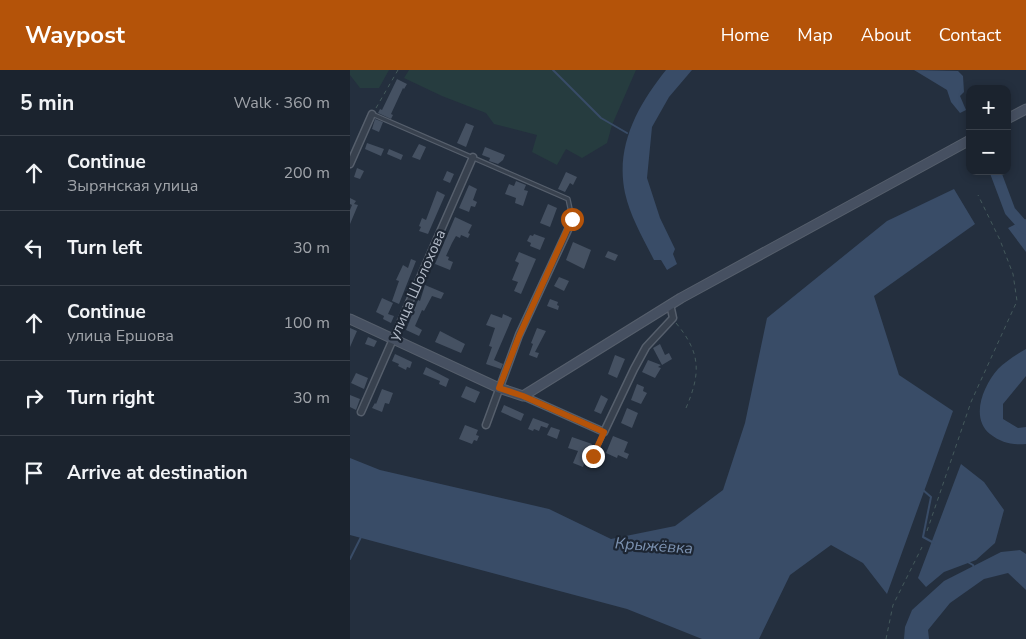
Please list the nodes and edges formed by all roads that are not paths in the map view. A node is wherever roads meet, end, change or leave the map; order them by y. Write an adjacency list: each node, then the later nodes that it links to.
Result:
1 (1026, 109): 3 (main road)
2 (372, 114): 5 (lane); 6 (street)
3 (1011, 117)
4 (966, 142): 8 (main road)
5 (472, 157): 7 (lane); 10 (street, улица Шолохова)
6 (350, 164)
7 (572, 219): 11 (street)
8 (670, 304): 12 (main road); 15 (street)
9 (350, 319): 10 (main road)
10 (393, 339): 11 (main road); 13 (street, улица Шолохова)
11 (499, 388): 12 (main road); 14 (street)
12 (523, 396): 15 (street)
13 (361, 412)
14 (486, 425)
15 (604, 432): 16 (lane)
16 (593, 456)

